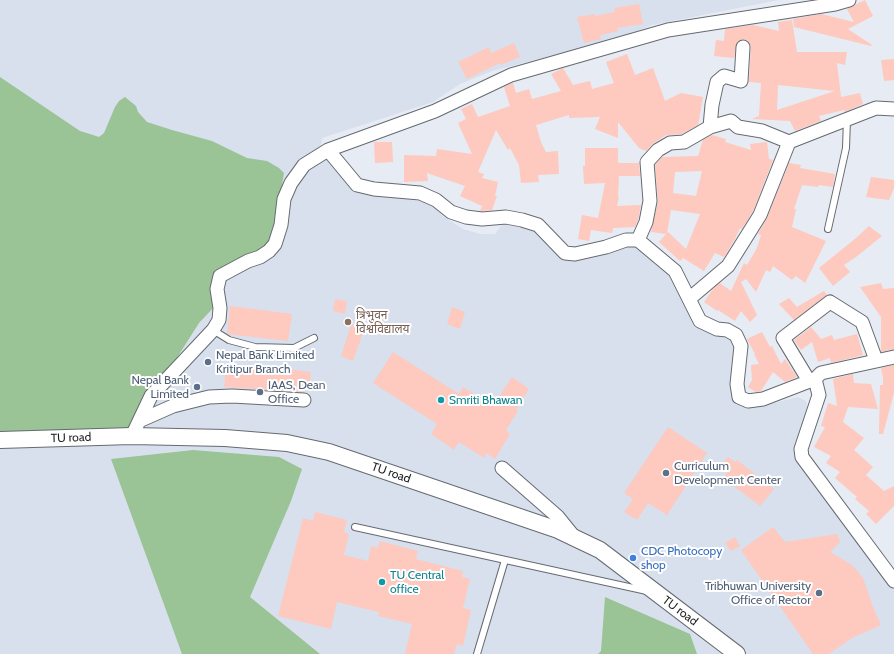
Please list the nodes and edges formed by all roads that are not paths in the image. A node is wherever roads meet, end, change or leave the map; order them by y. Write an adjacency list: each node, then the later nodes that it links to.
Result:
1 (849, 0): 7 (street)
2 (743, 47): 5 (street)
3 (894, 109): 4 (street)
4 (847, 120): 6 (street); 8 (lane)
5 (710, 127): 6 (street); 9 (street)
6 (789, 142): 10 (street)
7 (328, 150): 9 (street); 11 (street)
8 (828, 229)
9 (638, 240): 10 (street)
10 (689, 299): 15 (street)
11 (213, 330): 12 (lane); 17 (street)
12 (314, 338)
13 (894, 357): 14 (street)
14 (876, 360): 15 (street); 15 (street)
15 (812, 380): 24 (street)
16 (304, 400): 17 (street)
17 (139, 421): 18 (street)
18 (132, 436): 19 (street, TU road); 22 (street, TU road)
19 (0, 440)
20 (502, 468): 22 (street)
21 (355, 527): 23 (lane)
22 (577, 539): 25 (street, TU road)
23 (505, 560): 25 (lane); 26 (lane)
24 (894, 582)
25 (656, 593): 27 (street, TU road)
26 (477, 654)
27 (737, 654)

